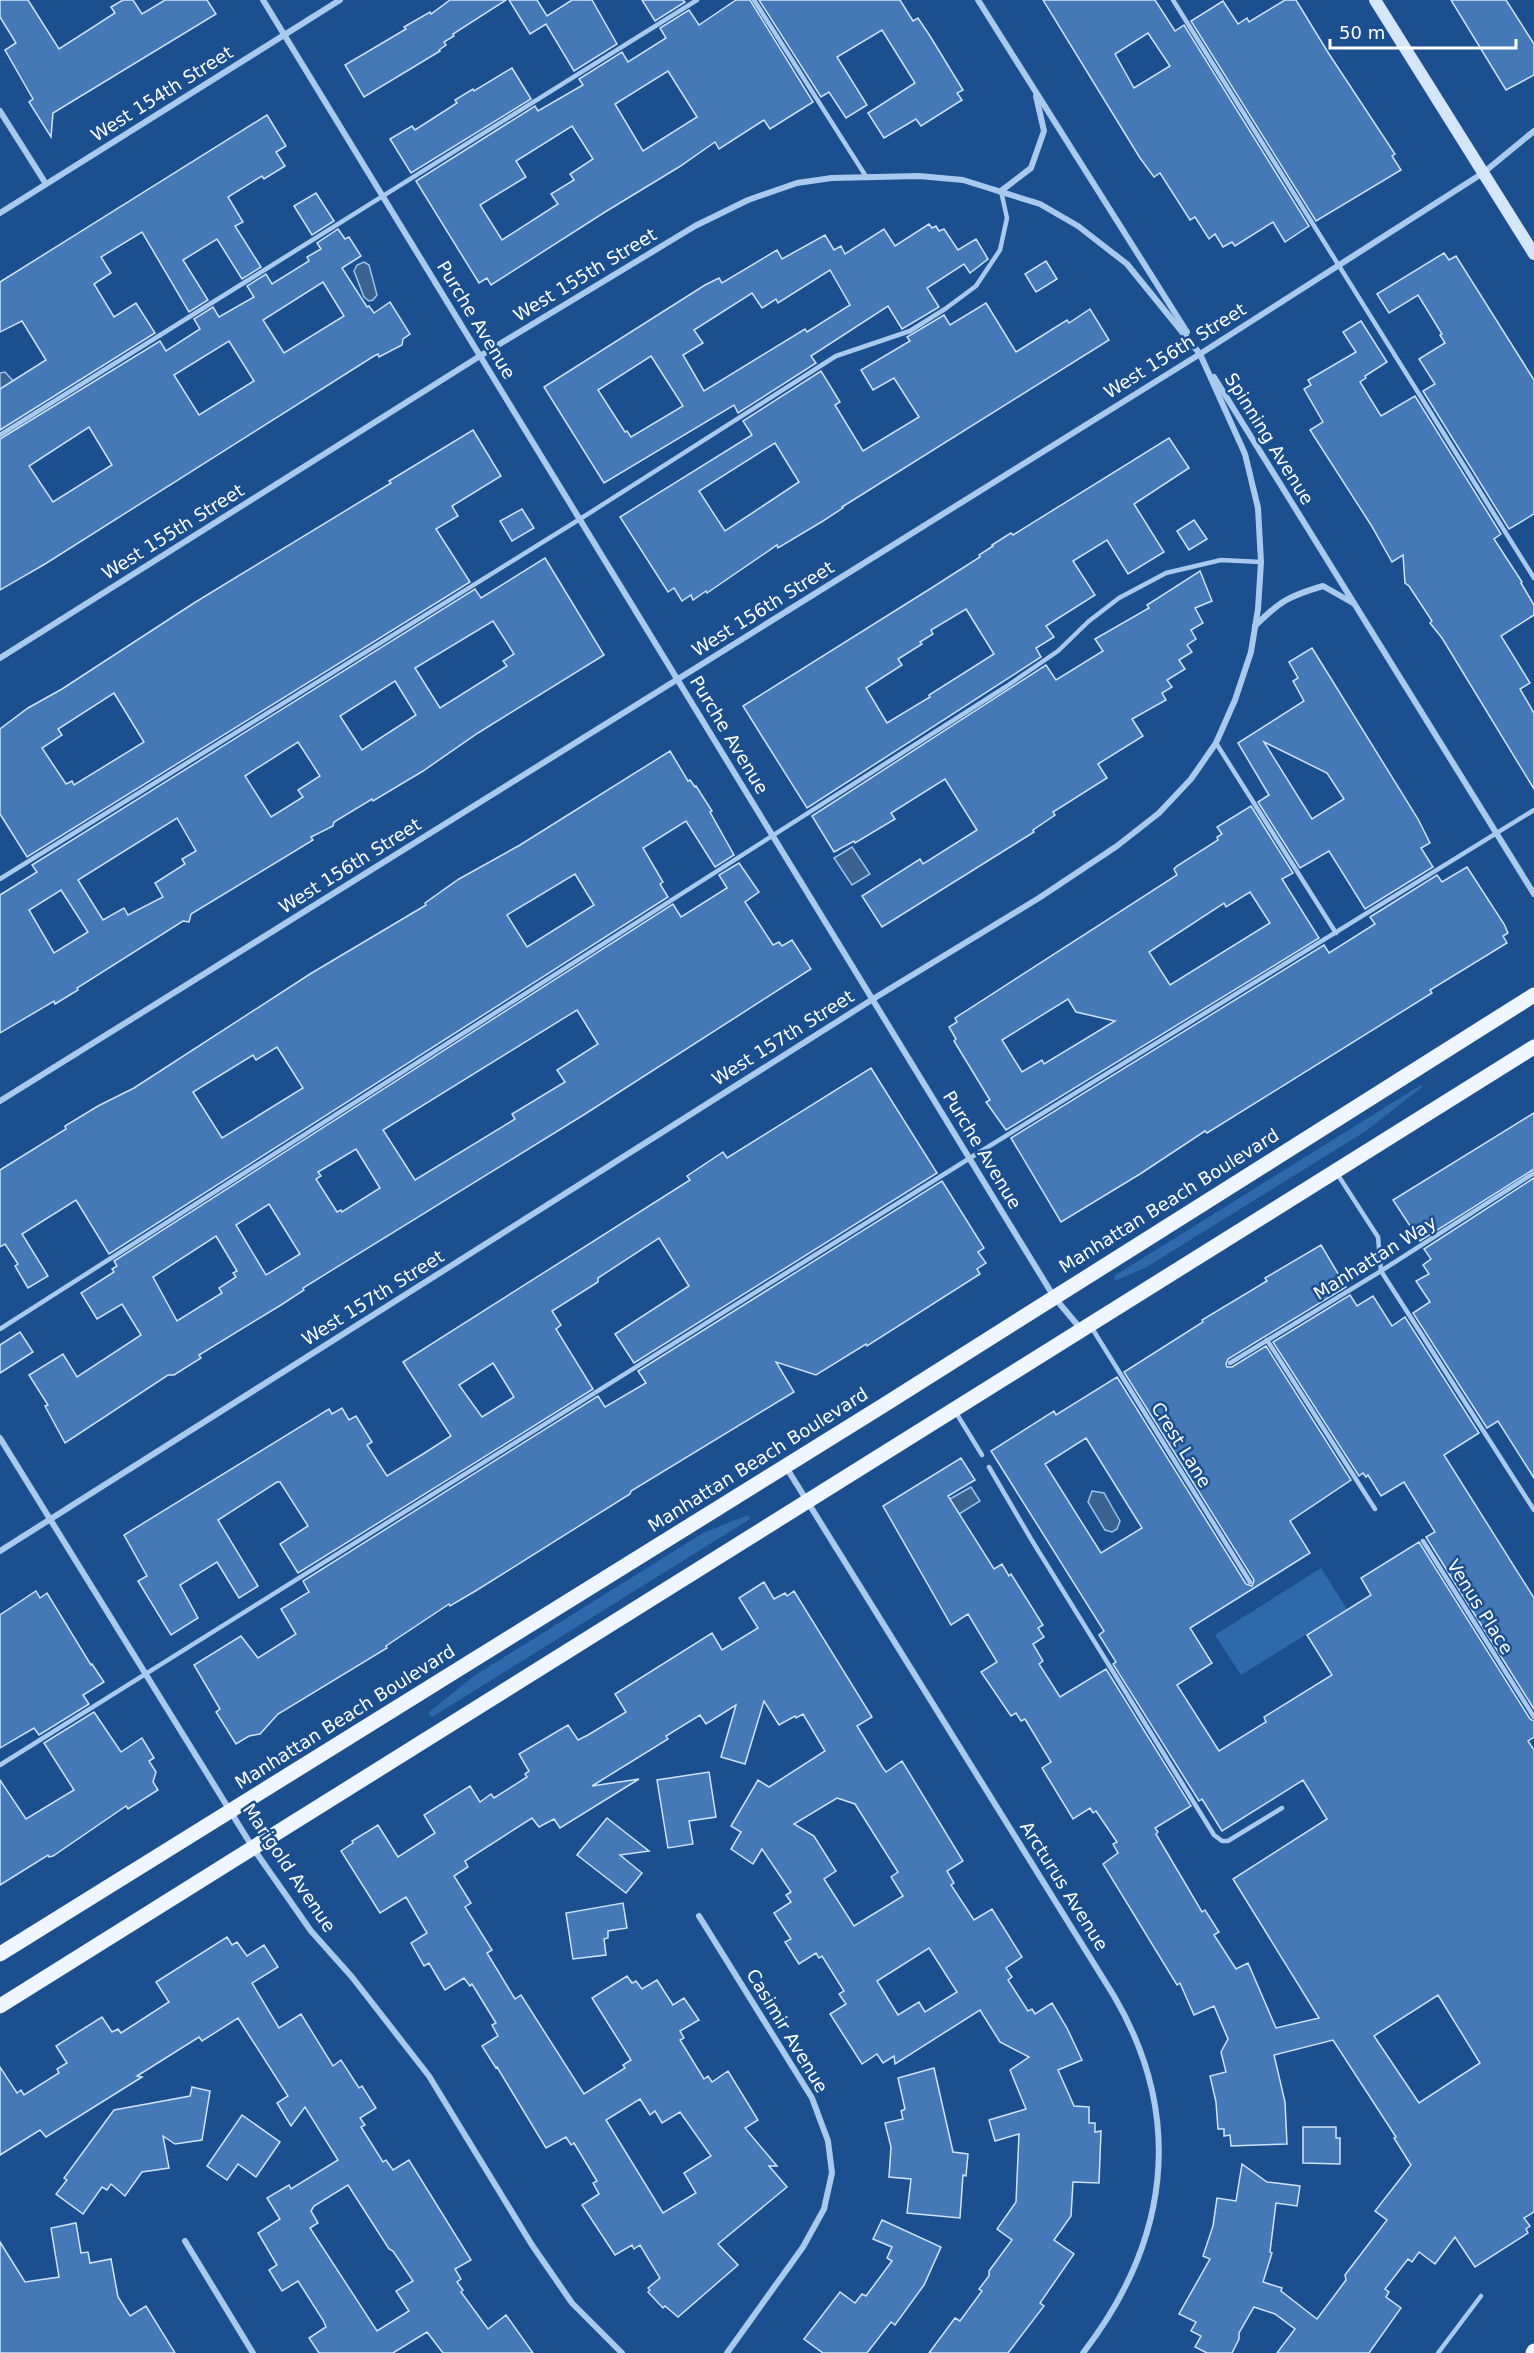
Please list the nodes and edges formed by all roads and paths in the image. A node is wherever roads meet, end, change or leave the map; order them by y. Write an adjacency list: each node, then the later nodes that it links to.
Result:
1 (263, 0): 8 (street, Purche Avenue)
2 (340, 0): 8 (street, West 154th Street)
3 (697, 0): 16 (lane)
4 (754, 0): 13 (lane)
5 (978, 0): 9 (street, Spinning Avenue)
6 (1173, 0): 19 (lane)
7 (1375, 0): 12 (main road)
8 (284, 35): 14 (street, West 154th Street); 16 (street, Purche Avenue)
9 (1034, 90): 15 (street); 20 (street, Spinning Avenue)
10 (0, 111): 14 (street)
11 (1534, 132): 12 (street, West 156th Street)
12 (1483, 173): 18 (main road); 19 (street, West 156th Street)
13 (867, 178): 15 (street, West 155th Street); 21 (street, West 155th Street)
14 (46, 184): 17 (street, West 154th Street)
15 (1001, 191): 20 (street, West 155th Street); 23 (lane)
16 (383, 197): 21 (street, Purche Avenue); 22 (lane)
17 (0, 213)
18 (1534, 254)
19 (1337, 266): 20 (street, West 156th Street); 25 (lane)
20 (1200, 354): 24 (street, West 157th Street); 26 (street, Spinning Avenue); 29 (street, West 156th Street)
21 (480, 356): 23 (street, Purche Avenue); 28 (street, West 155th Street)
22 (0, 435)
23 (580, 519): 29 (street, Purche Avenue); 34 (lane)
24 (1261, 562): 27 (street, West 157th Street); 33 (lane)
25 (1534, 578)
26 (1353, 603): 27 (street); 32 (street, Spinning Avenue)
27 (1255, 626): 30 (street, West 157th Street)
28 (0, 658)
29 (678, 680): 33 (street, Purche Avenue); 40 (street, West 156th Street)
30 (1216, 743): 36 (lane); 38 (street, West 157th Street)
31 (1534, 810): 32 (lane)
32 (1496, 833): 35 (street, Spinning Avenue); 36 (lane)
33 (773, 836): 38 (street, Purche Avenue); 47 (lane)
34 (0, 879)
35 (1534, 894)
36 (1336, 933): 41 (lane)
37 (1534, 995): 45 (main road, Manhattan Beach Boulevard)
38 (873, 999): 41 (street, Purche Avenue); 58 (street, West 157th Street)
39 (1534, 1047): 42 (main road)
40 (0, 1101)
41 (970, 1158): 45 (street, Purche Avenue); 62 (lane)
42 (1335, 1170): 44 (lane); 46 (main road)
43 (1534, 1173): 44 (lane, Manhattan Way)
44 (1382, 1271): 48 (lane, Manhattan Way); 57 (lane)
45 (1054, 1297): 46 (street, Purche Avenue); 53 (main road, Manhattan Beach Boulevard)
46 (1085, 1325): 50 (main road); 61 (lane, Crest Lane)
47 (0, 1329)
48 (1267, 1340): 49 (lane, Manhattan Way); 56 (lane)
49 (1230, 1363)
50 (953, 1408): 52 (lane); 55 (main road)
51 (0, 1438): 58 (street, Marigold Avenue)
52 (982, 1455)
53 (786, 1466): 55 (street, Arcturus Avenue); 66 (main road, Manhattan Beach Boulevard)
54 (989, 1467): 65 (lane)
55 (808, 1502): 67 (main road); 76 (street, Arcturus Avenue)
56 (1375, 1509)
57 (1534, 1510)
58 (51, 1520): 60 (street, West 157th Street); 62 (street, Marigold Avenue)
59 (1423, 1541): 63 (lane, Venus Place)
60 (0, 1551)
61 (1250, 1582)
62 (147, 1673): 64 (lane); 66 (street, Marigold Avenue)
63 (1534, 1717)
64 (0, 1765)
65 (1282, 1808)
66 (231, 1811): 67 (street, Marigold Avenue); 69 (main road, Manhattan Beach Boulevard)
67 (254, 1848): 70 (main road); 74 (street, Marigold Avenue)
68 (699, 1916): 75 (street, Casimir Avenue)
69 (0, 1954)
70 (0, 2006)
71 (184, 2241): 73 (street)
72 (1481, 2296): 77 (lane)
73 (254, 2353)
74 (622, 2353)
75 (727, 2353)
76 (1083, 2353)
77 (1438, 2353)

